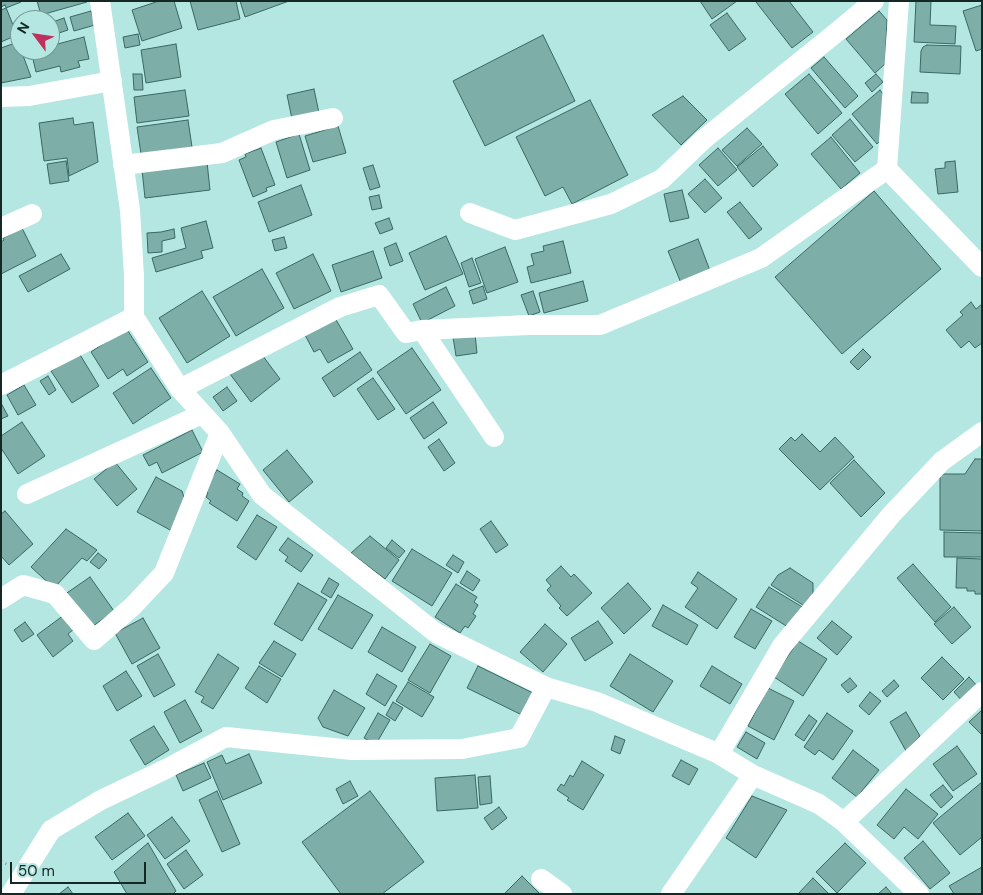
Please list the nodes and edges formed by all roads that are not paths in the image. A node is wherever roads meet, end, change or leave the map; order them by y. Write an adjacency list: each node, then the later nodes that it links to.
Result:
1 (100, 1): 4 (street)
2 (874, 1): 9 (street)
3 (899, 1): 8 (street)
4 (112, 81): 5 (street); 7 (street)
5 (1, 97)
6 (333, 118): 7 (street)
7 (123, 166): 13 (street)
8 (887, 169): 12 (street); 14 (street)
9 (470, 212)
10 (32, 214): 11 (street)
11 (1, 228)
12 (982, 267)
13 (134, 317): 15 (street); 16 (street)
14 (422, 330): 16 (street); 20 (street)
15 (1, 385)
16 (180, 389): 17 (street)
17 (202, 414): 19 (street); 21 (street)
18 (982, 432): 25 (street)
19 (220, 433): 22 (street); 23 (street)
20 (494, 437)
21 (27, 494)
22 (1, 599)
23 (546, 687): 25 (street); 29 (street)
24 (982, 692): 27 (street)
25 (719, 754): 26 (street)
26 (753, 775): 27 (street); 31 (street)
27 (844, 822): 32 (street)
28 (541, 880): 30 (street)
29 (10, 894)
30 (562, 894)
31 (671, 894)
32 (919, 894)

